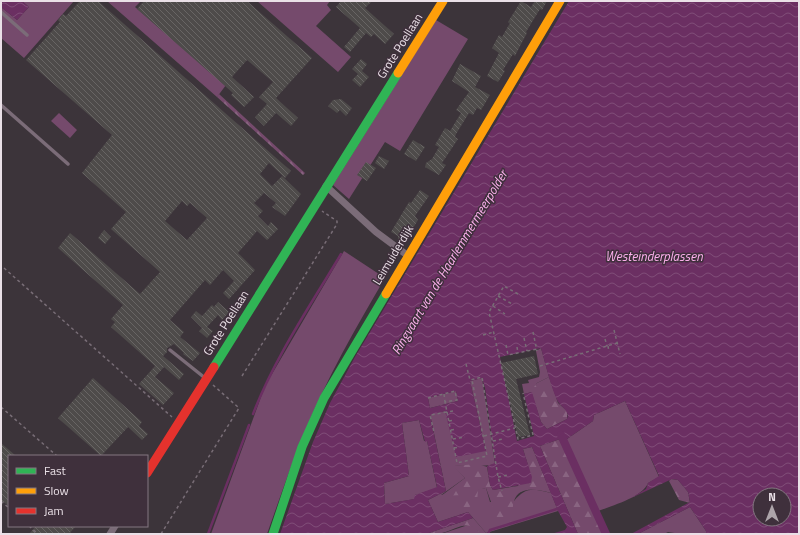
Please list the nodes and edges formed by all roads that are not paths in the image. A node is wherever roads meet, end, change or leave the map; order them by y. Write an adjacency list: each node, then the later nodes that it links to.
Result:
1 (443, 1): 7 (street, Grote Poellaan)
2 (560, 1): 8 (street, Leimuiderdijk)
3 (1, 12): 4 (lane)
4 (28, 35)
5 (1, 105): 6 (lane)
6 (68, 164)
7 (326, 186): 8 (street); 10 (street, Grote Poellaan)
8 (408, 255): 12 (street, Leimuiderdijk)
9 (170, 350): 10 (lane)
10 (205, 379): 11 (street, Grote Poellaan)
11 (148, 471)
12 (273, 534)

